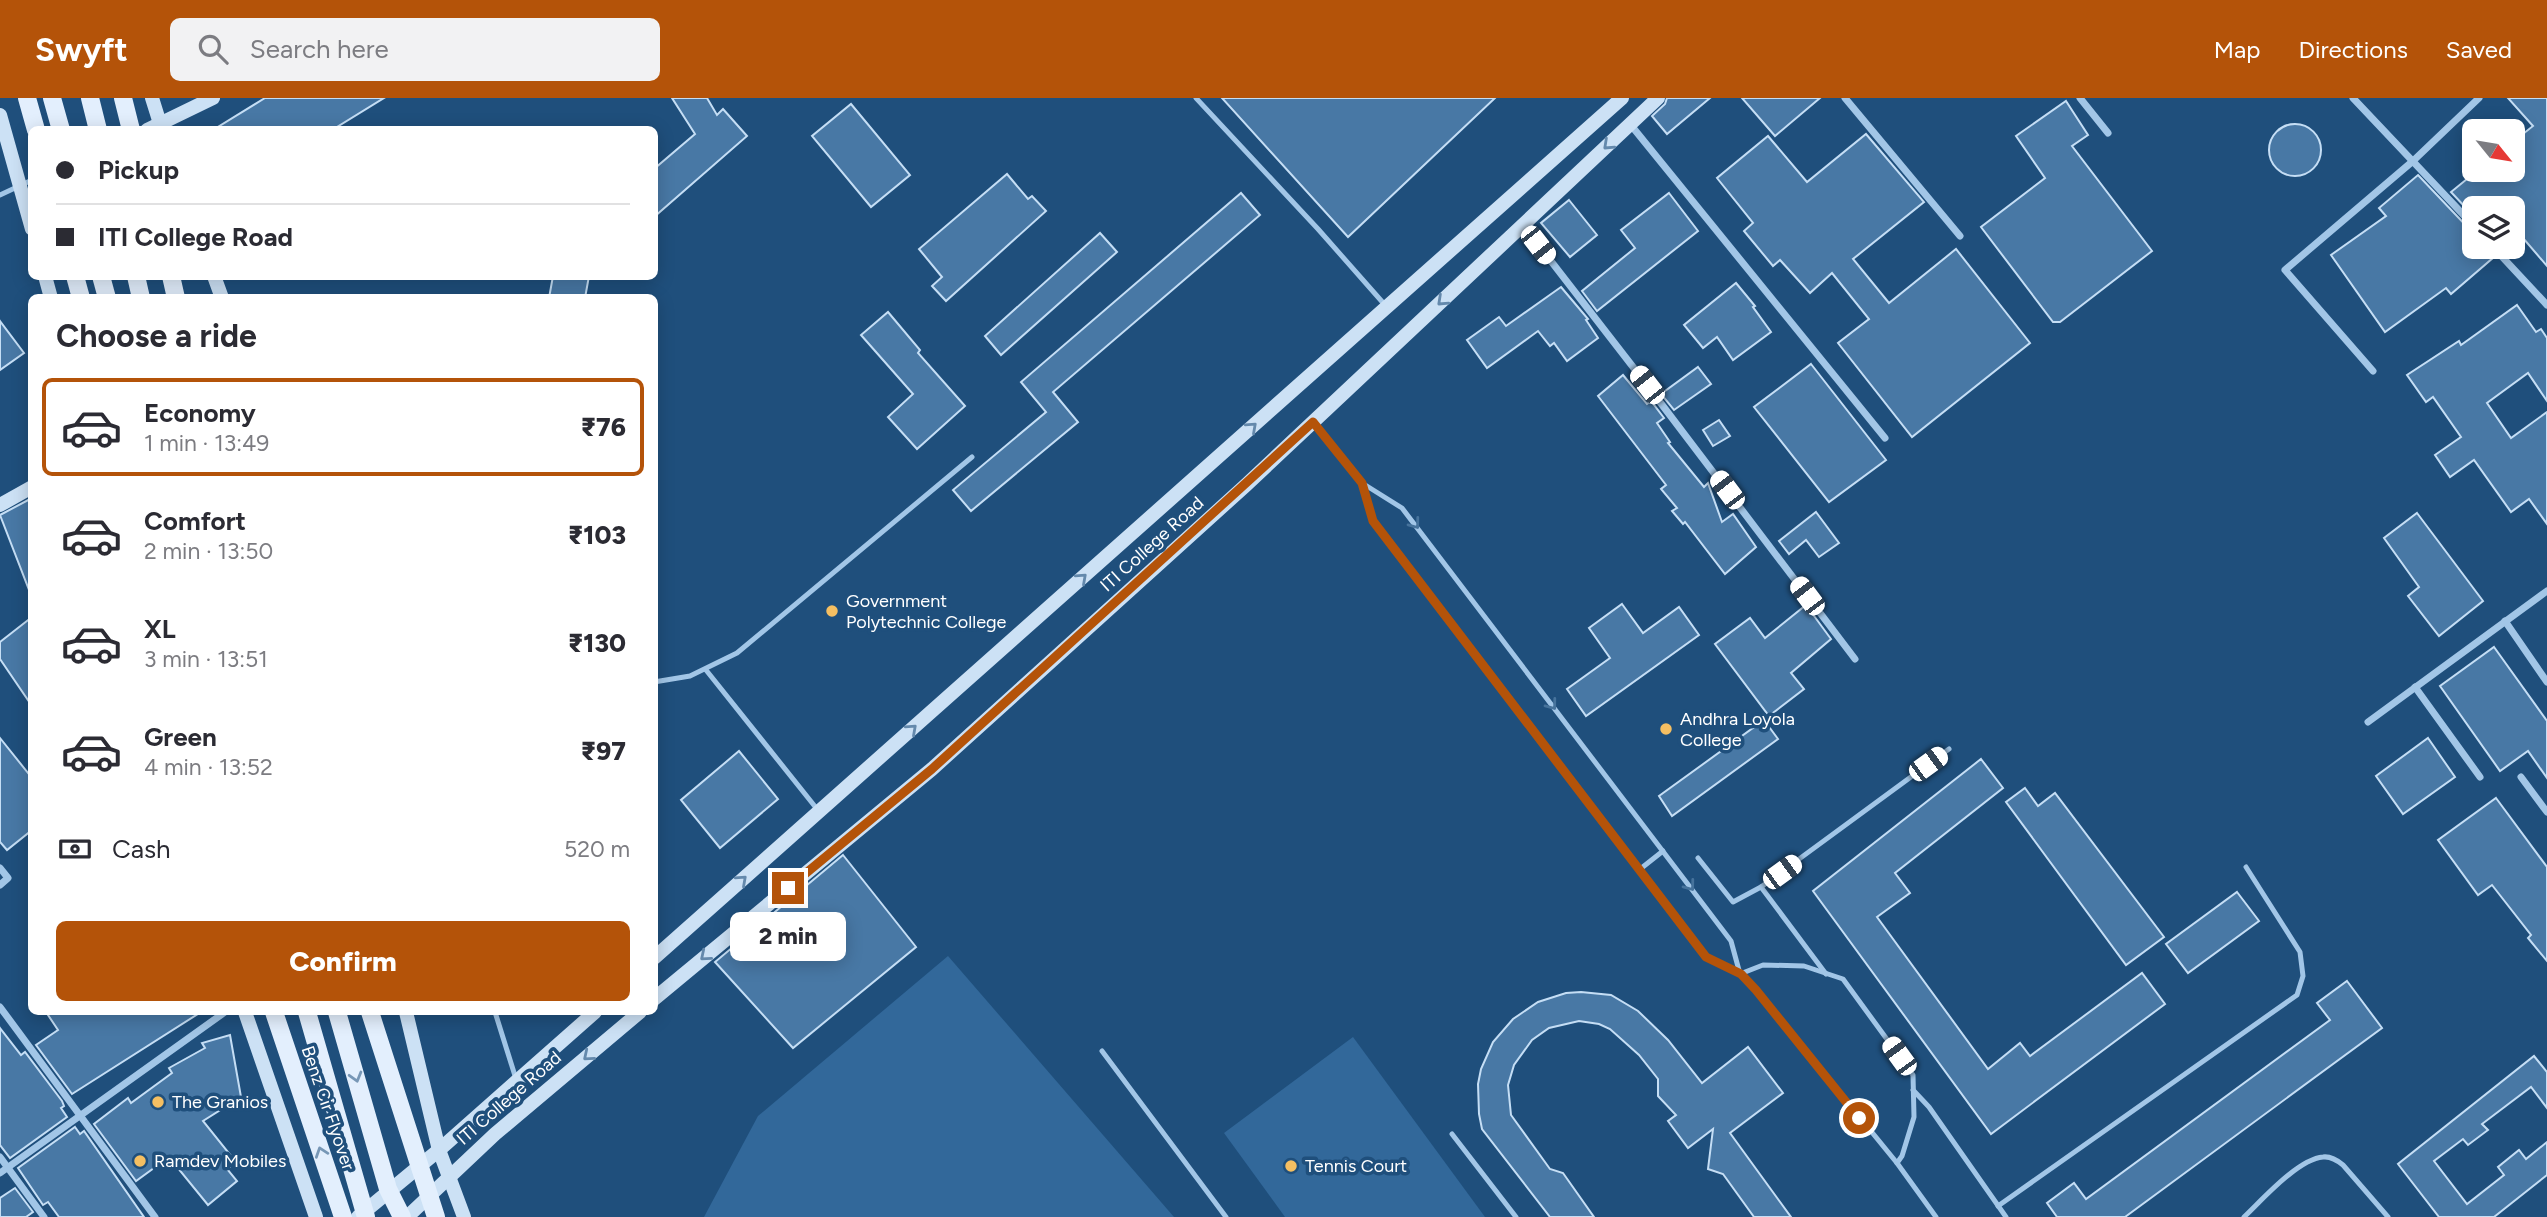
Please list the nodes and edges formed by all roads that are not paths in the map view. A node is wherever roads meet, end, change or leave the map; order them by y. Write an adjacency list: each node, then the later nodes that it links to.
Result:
1 (27, 98): 16 (main road)
2 (52, 98): 17 (main road)
3 (90, 98): 18 (main road)
4 (123, 98): 19 (main road)
5 (152, 98): 20 (street)
6 (213, 98): 21 (street)
7 (1196, 98): 32 (lane)
8 (1622, 98): 32 (street, ITI College Road)
9 (1658, 98): 15 (street, ITI College Road)
10 (1845, 98): 29 (street)
11 (2080, 98): 22 (street)
12 (2353, 98): 23 (street)
13 (2479, 98): 23 (street)
14 (0, 115): 24 (street)
15 (1630, 124): 28 (street, ITI College Road, one-way to 28); 35 (street)
16 (35, 126)
17 (60, 126)
18 (97, 126)
19 (130, 126)
20 (156, 126)
21 (160, 126)
22 (2108, 133)
23 (2413, 161): 27 (street); 33 (street)
24 (25, 182): 25 (lane); 26 (street)
25 (0, 195)
26 (28, 202)
27 (2462, 213)
28 (1522, 225): 34 (street, ITI College Road, one-way to 34); 42 (street)
29 (1960, 236)
30 (2504, 259): 31 (street)
31 (2547, 305)
32 (1387, 307): 51 (street, ITI College Road, one-way to 32)
33 (2373, 371)
34 (1313, 422): 37 (lane); 63 (street, ITI College Road, one-way to 63)
35 (1885, 438)
36 (972, 457): 43 (lane)
37 (1362, 483): 53 (lane, one-way to 53); 57 (lane)
38 (28, 489): 39 (street)
39 (0, 505)
40 (2547, 591): 41 (street)
41 (2505, 621): 45 (street); 46 (street)
42 (1855, 659)
43 (706, 670): 44 (lane); 51 (lane)
44 (658, 681)
45 (2547, 682)
46 (2416, 687): 47 (street); 49 (street)
47 (2368, 722)
48 (1949, 749): 59 (lane)
49 (2480, 777)
50 (2521, 777): 52 (street)
51 (819, 812): 60 (street, ITI College Road, one-way to 51)
52 (2547, 812)
53 (1663, 851): 57 (lane); 61 (lane, one-way to 61)
54 (1698, 858): 59 (lane)
55 (2246, 867): 87 (lane)
56 (0, 869): 58 (street)
57 (1639, 870): 61 (lane)
58 (0, 885)
59 (1761, 887): 62 (lane)
60 (658, 954)
61 (1741, 974): 62 (lane); 82 (lane)
62 (1826, 974): 77 (lane)
63 (658, 996)
64 (0, 1007): 78 (street)
65 (221, 1015): 78 (street)
66 (246, 1015): 91 (street)
67 (275, 1015): 92 (main road, Benz Cir Flyover, one-way to 67)
68 (308, 1015): 88 (main road)
69 (338, 1015): 86 (main road, one-way to 86)
70 (371, 1015): 94 (main road, bridge)
71 (407, 1015): 80 (street)
72 (496, 1015): 76 (lane)
73 (591, 1015): 76 (street, ITI College Road)
74 (636, 1015): 85 (street, ITI College Road, one-way to 85)
75 (1102, 1051): 96 (lane)
76 (517, 1081): 80 (street, ITI College Road)
77 (1913, 1090): 82 (lane); 87 (lane)
78 (79, 1116): 83 (street); 90 (street)
79 (1452, 1134): 97 (lane)
80 (439, 1150): 85 (street); 86 (street, ITI College Road)
81 (0, 1157): 83 (street)
82 (1896, 1163): 98 (lane)
83 (8, 1167): 84 (street); 89 (street)
84 (0, 1172)
85 (450, 1178): 93 (street, ITI College Road); 95 (street)
86 (388, 1189): 88 (street, ITI College Road); 93 (main road)
87 (1998, 1206): 99 (lane)
88 (362, 1215)
89 (44, 1217)
90 (155, 1217)
91 (316, 1217)
92 (343, 1217)
93 (405, 1217)
94 (436, 1217)
95 (464, 1217)
96 (1226, 1217)
97 (1516, 1217)
98 (1936, 1217)
99 (2006, 1217)
100 (2244, 1217): 101 (lane)
101 (2388, 1217)

